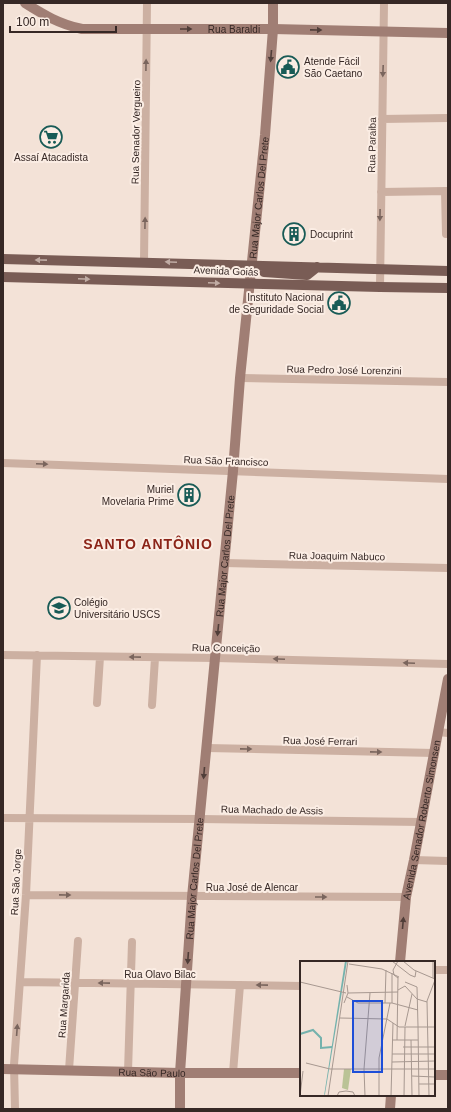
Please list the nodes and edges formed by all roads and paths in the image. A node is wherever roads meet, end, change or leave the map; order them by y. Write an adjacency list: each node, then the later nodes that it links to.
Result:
1 (25, 3): 5 (street, Rua Baraldi)
2 (147, 3): 5 (street, Rua Senador Vergueiro)
3 (273, 3): 6 (street, Rua Major Carlos Del Prete)
4 (384, 3): 7 (street, Rua Paraiba)
5 (147, 29): 6 (street, Rua Baraldi, one-way to 6); 15 (street, Rua Senador Vergueiro, one-way to 5)
6 (273, 29): 7 (street, Rua Baraldi, one-way to 7); 16 (street, Rua Major Carlos Del Prete, one-way to 16)
7 (384, 32): 8 (street, Rua Baraldi); 10 (street, Rua Paraiba, one-way to 10)
8 (448, 33)
9 (448, 118): 10 (street)
10 (382, 119): 12 (street, Rua Paraiba)
11 (446, 191): 12 (street); 13 (street)
12 (381, 192): 17 (street, Rua Paraiba, one-way to 17)
13 (446, 234)
14 (3, 259): 15 (main road, Avenida Goiás, one-way to 14)
15 (144, 262): 16 (main road, Avenida Goiás, one-way to 15)
16 (252, 268): 17 (main road, Avenida Goiás); 20 (street, Rua Major Carlos Del Prete)
17 (379, 269): 18 (main road, Avenida Goiás); 21 (street, Rua Paraiba)
18 (448, 270)
19 (3, 277): 20 (main road, Avenida Goiás, one-way to 20)
20 (250, 284): 21 (main road, Avenida Goiás); 23 (street, Rua Major Carlos Del Prete)
21 (380, 287): 22 (main road, Avenida Goiás)
22 (448, 288)
23 (240, 378): 24 (street, Rua Pedro José Lorenzini); 26 (street, Rua Major Carlos Del Prete)
24 (448, 382)
25 (3, 463): 26 (street, Rua São Francisco, one-way to 26)
26 (233, 471): 27 (street, Rua São Francisco); 28 (street, Rua Major Carlos Del Prete)
27 (448, 479)
28 (225, 563): 29 (street, Rua Joaquim Nabuco); 34 (street, Rua Major Carlos Del Prete, one-way to 34)
29 (448, 568)
30 (3, 655): 31 (street, Rua Conceição)
31 (37, 655): 32 (street, Rua Conceição); 43 (street, Rua São Jorge)
32 (100, 657): 33 (street, Rua Conceição, one-way to 32); 37 (street)
33 (155, 658): 34 (street, Rua Conceição); 38 (street)
34 (215, 658): 35 (street, Rua Conceição, one-way to 34); 40 (street, Rua Major Carlos Del Prete)
35 (448, 664)
36 (448, 679): 39 (street, Avenida Senador Roberto Simonsen)
37 (97, 703)
38 (152, 705)
39 (443, 733): 41 (street, Avenida Senador Roberto Simonsen)
40 (207, 748): 41 (street, Rua José Ferrari, one-way to 41); 44 (street, Rua Major Carlos Del Prete, one-way to 44)
41 (434, 753): 45 (street, Avenida Senador Roberto Simonsen)
42 (3, 818): 43 (street, Rua Machado de Assis)
43 (29, 818): 44 (street, Rua Machado de Assis); 48 (street, Rua São Jorge)
44 (200, 819): 45 (street, Rua Machado de Assis); 49 (street, Rua Major Carlos Del Prete)
45 (421, 822): 46 (street, Avenida Senador Roberto Simonsen)
46 (414, 860): 47 (street); 50 (street, Avenida Senador Roberto Simonsen)
47 (448, 861)
48 (26, 895): 49 (street, Rua José de Alencar, one-way to 49); 56 (street, Rua São Jorge)
49 (192, 897): 50 (street, Rua José de Alencar, one-way to 50); 59 (street, Rua Major Carlos Del Prete, one-way to 59)
50 (406, 898): 53 (street, Avenida Senador Roberto Simonsen, one-way to 50)
51 (78, 941): 57 (street, Rua Margarida)
52 (132, 942): 58 (street)
53 (400, 961)
54 (435, 970): 55 (street)
55 (448, 970)
56 (20, 982): 57 (street, Rua Olavo Bilac); 63 (street, Rua São Jorge, one-way to 56)
57 (75, 983): 58 (street, Rua Olavo Bilac, one-way to 57); 64 (street, Rua Margarida)
58 (130, 984): 59 (street, Rua Olavo Bilac); 65 (street)
59 (186, 984): 60 (street, Rua Olavo Bilac); 66 (street, Rua Major Carlos Del Prete)
60 (240, 985): 61 (street, Rua Olavo Bilac, one-way to 60); 67 (street)
61 (300, 986)
62 (3, 1069): 63 (street, Rua São Paulo)
63 (14, 1069): 64 (street, Rua São Paulo); 72 (street, Rua São Jorge)
64 (69, 1070): 65 (street, Rua São Paulo)
65 (128, 1072): 66 (street, Rua São Paulo)
66 (180, 1073): 67 (street, Rua São Paulo); 73 (street, Rua Major Carlos Del Prete)
67 (233, 1073): 68 (street, Rua São Paulo)
68 (300, 1074)
69 (435, 1075): 70 (street)
70 (448, 1075)
71 (391, 1096): 74 (street)
72 (15, 1109)
73 (180, 1109)
74 (390, 1109)

